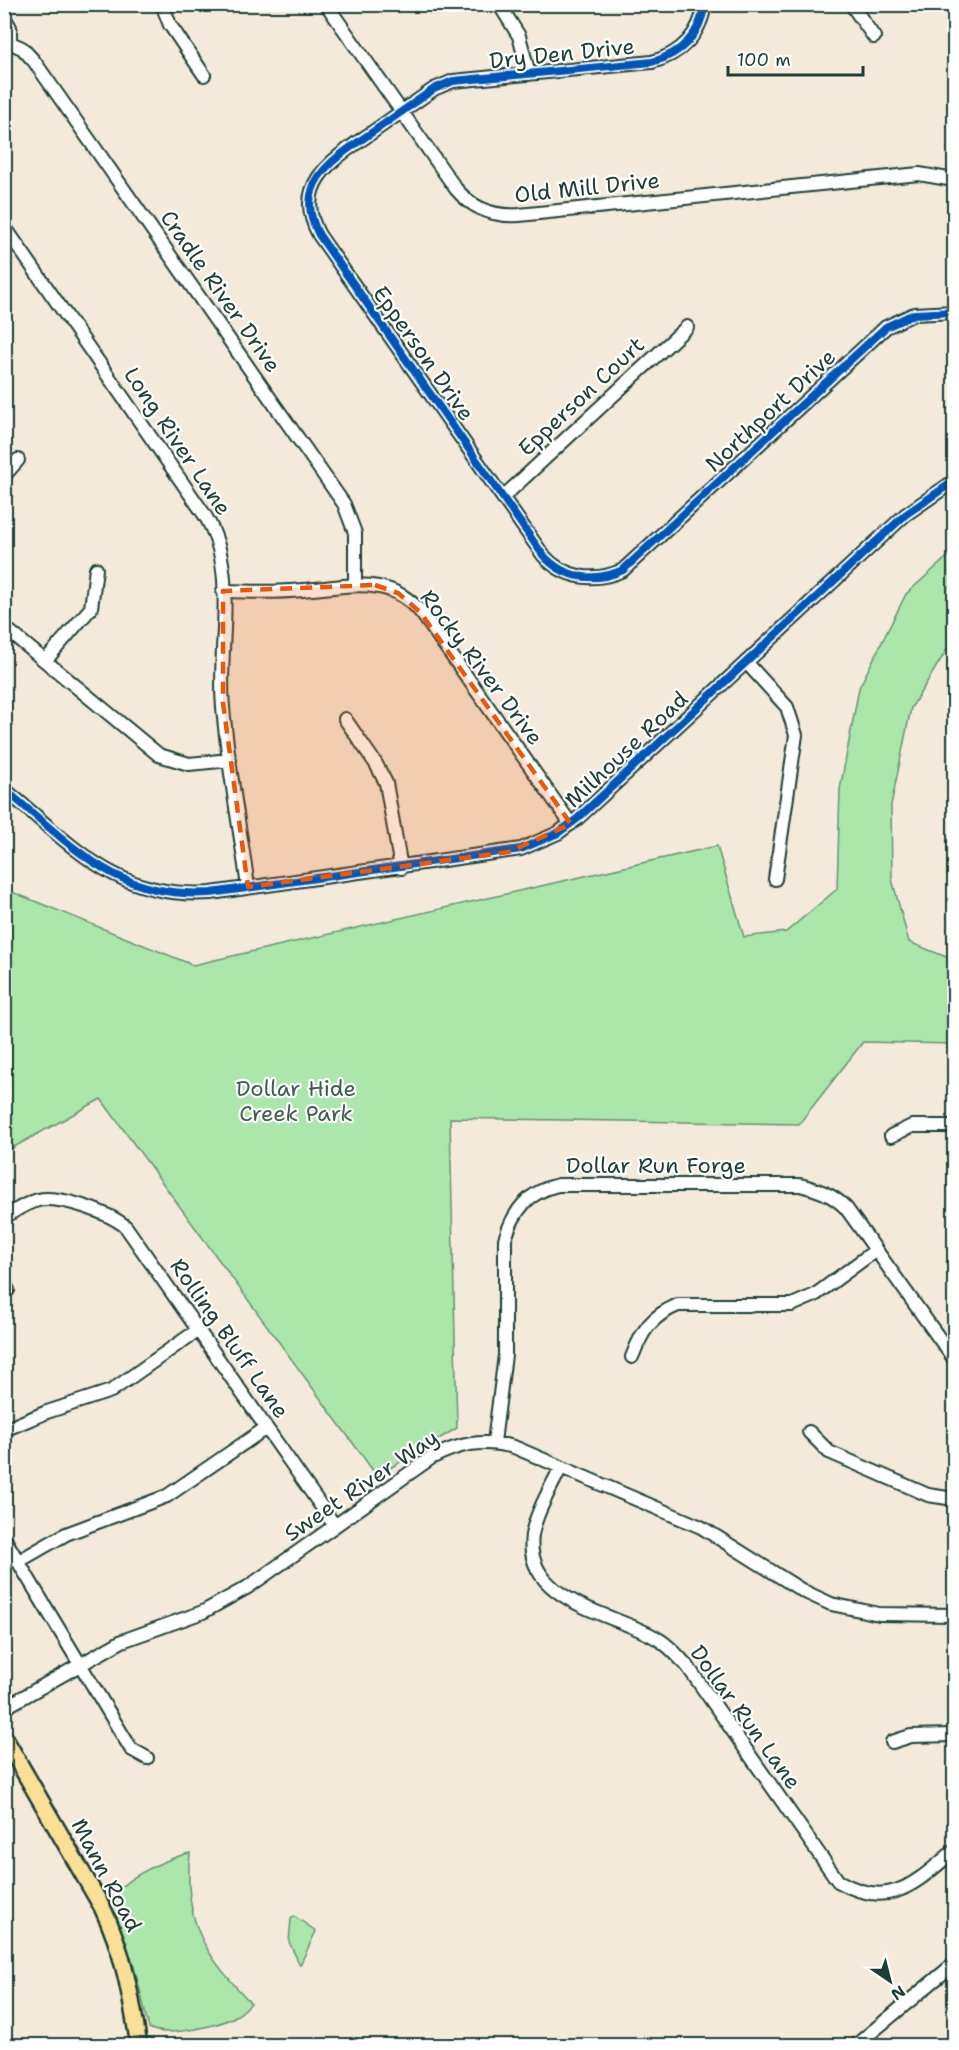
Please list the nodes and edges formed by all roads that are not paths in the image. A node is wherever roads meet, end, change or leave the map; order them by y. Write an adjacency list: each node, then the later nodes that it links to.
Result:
1 (162, 4): 10 (street)
2 (326, 4): 11 (street, Old Mill Drive)
3 (499, 4): 9 (street)
4 (705, 4): 9 (street, Dry Den Drive)
5 (851, 4): 7 (street)
6 (4, 17): 8 (street, Cradle River Drive)
7 (874, 37)
8 (7, 41): 22 (street, Cradle River Drive)
9 (529, 74): 11 (street, Dry Den Drive)
10 (204, 75)
11 (401, 112): 12 (street, Old Mill Drive); 19 (street, Epperson Drive)
12 (954, 180)
13 (4, 226): 23 (street, Long River Lane)
14 (954, 312): 20 (street, Northport Drive)
15 (687, 327): 19 (street, Epperson Court)
16 (18, 460): 17 (street)
17 (4, 476)
18 (954, 482): 26 (street, Milhouse Road)
19 (503, 497): 20 (street, Epperson Drive)
20 (625, 568)
21 (96, 569): 25 (street)
22 (356, 584): 23 (street, Rocky River Drive); 30 (street, Rocky River Drive)
23 (223, 591): 28 (street, Long River Lane)
24 (4, 627): 25 (street)
25 (45, 661): 28 (street)
26 (746, 662): 30 (street, Milhouse Road); 32 (street)
27 (345, 719): 31 (street)
28 (230, 760): 33 (street, Long River Lane)
29 (4, 789): 33 (street, Milhouse Road)
30 (571, 824): 31 (street, Milhouse Road)
31 (401, 868): 33 (street, Milhouse Road)
32 (775, 879)
33 (248, 887)
34 (954, 1126): 35 (street)
35 (891, 1136)
36 (4, 1217): 38 (street, Rolling Bluff Lane)
37 (876, 1250): 39 (street); 40 (street, Dollar Run Forge); 44 (street, Dollar Run Forge)
38 (198, 1330): 41 (street, Rolling Bluff Lane); 42 (street)
39 (632, 1358)
40 (954, 1359)
41 (266, 1428): 47 (street, Rolling Bluff Lane); 49 (street)
42 (4, 1430)
43 (809, 1432): 46 (street)
44 (494, 1442): 45 (street, Sweet River Way); 47 (street, Sweet River Way)
45 (561, 1467): 50 (street, Sweet River Way); 57 (street, Dollar Run Lane)
46 (954, 1500)
47 (335, 1526): 51 (street, Sweet River Way)
48 (4, 1538): 49 (street)
49 (19, 1561): 51 (street)
50 (954, 1615)
51 (81, 1665): 52 (street, Sweet River Way); 56 (street)
52 (4, 1708)
53 (954, 1735): 55 (street)
54 (4, 1737): 59 (main road, Mann Road)
55 (892, 1742)
56 (147, 1758)
57 (954, 1851)
58 (954, 1964): 60 (street)
59 (139, 2046)
60 (855, 2046)

